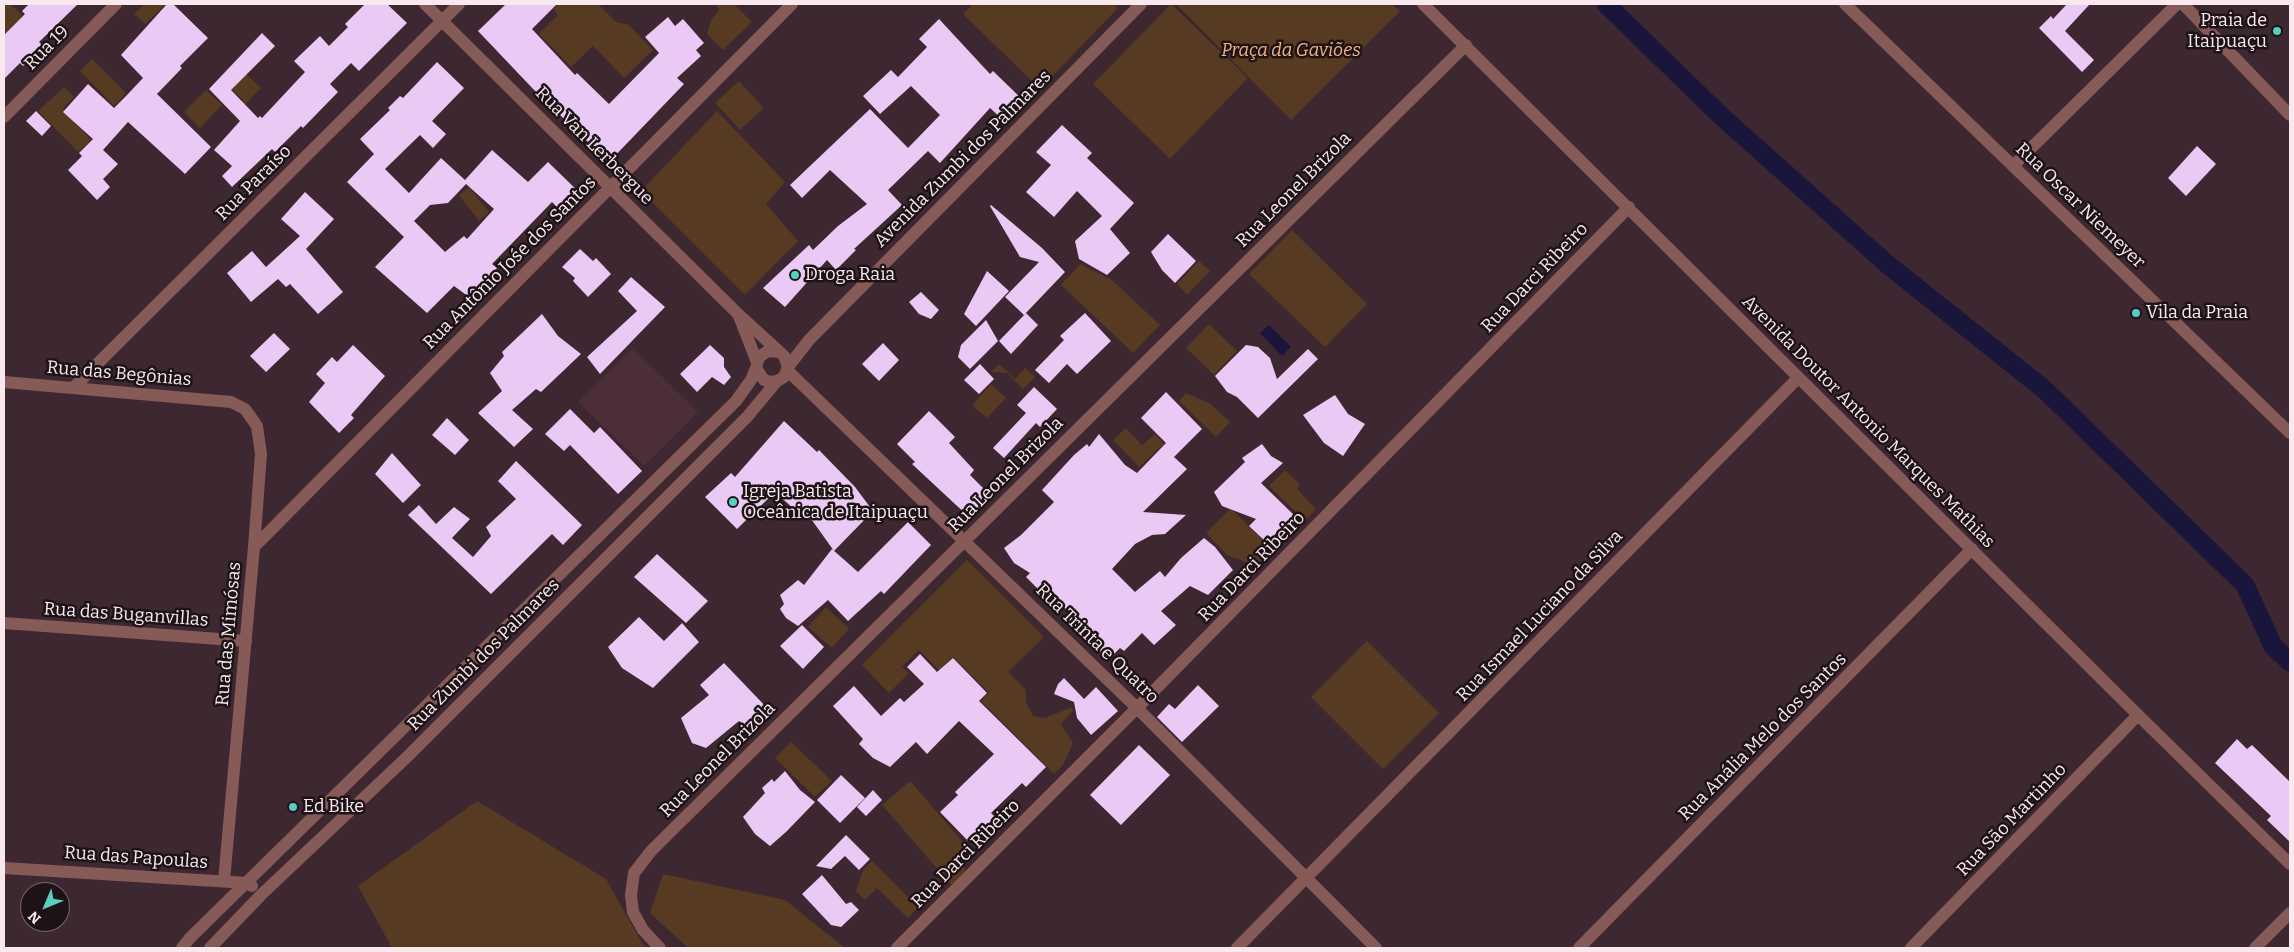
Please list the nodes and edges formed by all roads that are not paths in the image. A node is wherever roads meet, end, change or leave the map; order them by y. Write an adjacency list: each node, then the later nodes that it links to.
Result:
1 (116, 4): 13 (street, Rua 19)
2 (425, 4): 10 (street, Rua Van Lerbergue)
3 (459, 4): 10 (street, Rua Paraíso)
4 (792, 4): 15 (street, Rua Antônio Jośe dos Santos)
5 (1142, 4): 18 (street, Avenida Zumbi dos Palmares)
6 (1424, 4): 11 (street, Avenida Doutor Antonio Marques Mathias)
7 (1845, 4): 14 (street, Rua Oscar Niemeyer)
8 (2177, 4): 14 (street)
9 (2183, 4): 12 (street)
10 (443, 21): 15 (street, Rua Van Lerbergue); 25 (street, Rua Paraíso)
11 (1466, 45): 16 (street, Avenida Doutor Antonio Marques Mathias); 28 (street, Rua Leonel Brizola)
12 (2290, 115)
13 (4, 117)
14 (2013, 166): 27 (street, Rua Oscar Niemeyer)
15 (610, 186): 17 (street, Rua Van Lerbergue); 29 (street, Rua Antônio Jośe dos Santos)
16 (1629, 207): 22 (street, Avenida Doutor Antonio Marques Mathias); 33 (street, Rua Darci Ribeiro)
17 (738, 314): 19 (street, Rua Van Lerbergue); 20 (street, Rua Van Lerbergue)
18 (809, 340): 19 (street); 21 (street)
19 (780, 353): 20 (street); 21 (street)
20 (756, 365): 23 (street); 39 (street, Rua Zumbi dos Palmares)
21 (788, 368): 23 (street); 28 (street, Rua Trinta e Quatro)
22 (1798, 378): 30 (street, Avenida Doutor Antonio Marques Mathias); 37 (street, Rua Ismael Luciano da Silva)
23 (777, 381): 40 (street, Rua Zumbi dos Palmares)
24 (4, 382): 25 (street, Rua das Begônias)
25 (73, 388): 26 (street, Rua das Begônias)
26 (232, 402): 29 (street, Rua das Mimósas)
27 (2290, 433)
28 (965, 540): 33 (street, Rua Trinta e Quatro); 44 (street, Rua Leonel Brizola)
29 (254, 547): 32 (street, Rua das Mimósas)
30 (1972, 550): 34 (street, Avenida Doutor Antonio Marques Mathias); 48 (street, Rua Anália Melo dos Santos)
31 (4, 624): 32 (street, Rua das Buganvillas)
32 (246, 641): 38 (street, Rua das Mimósas)
33 (1137, 708): 37 (street, Rua Trinta e Quatro); 45 (street, Rua Darci Ribeiro)
34 (2138, 715): 35 (street, Avenida Doutor Antonio Marques Mathias); 49 (street, Rua São Martinho)
35 (2290, 864)
36 (4, 868): 38 (street, Rua das Papoulas)
37 (1307, 878): 46 (street, Rua Ismael Luciano da Silva); 47 (street, Rua Trinta e Quatro)
38 (224, 881): 39 (street, Rua das Papoulas)
39 (248, 883): 40 (street); 43 (street)
40 (262, 894): 42 (street, Rua Zumbi dos Palmares)
41 (2290, 913): 50 (street)
42 (214, 945)
43 (182, 948)
44 (660, 948)
45 (897, 948)
46 (1237, 948)
47 (1376, 948)
48 (1579, 948)
49 (1911, 948)
50 (2256, 948)

